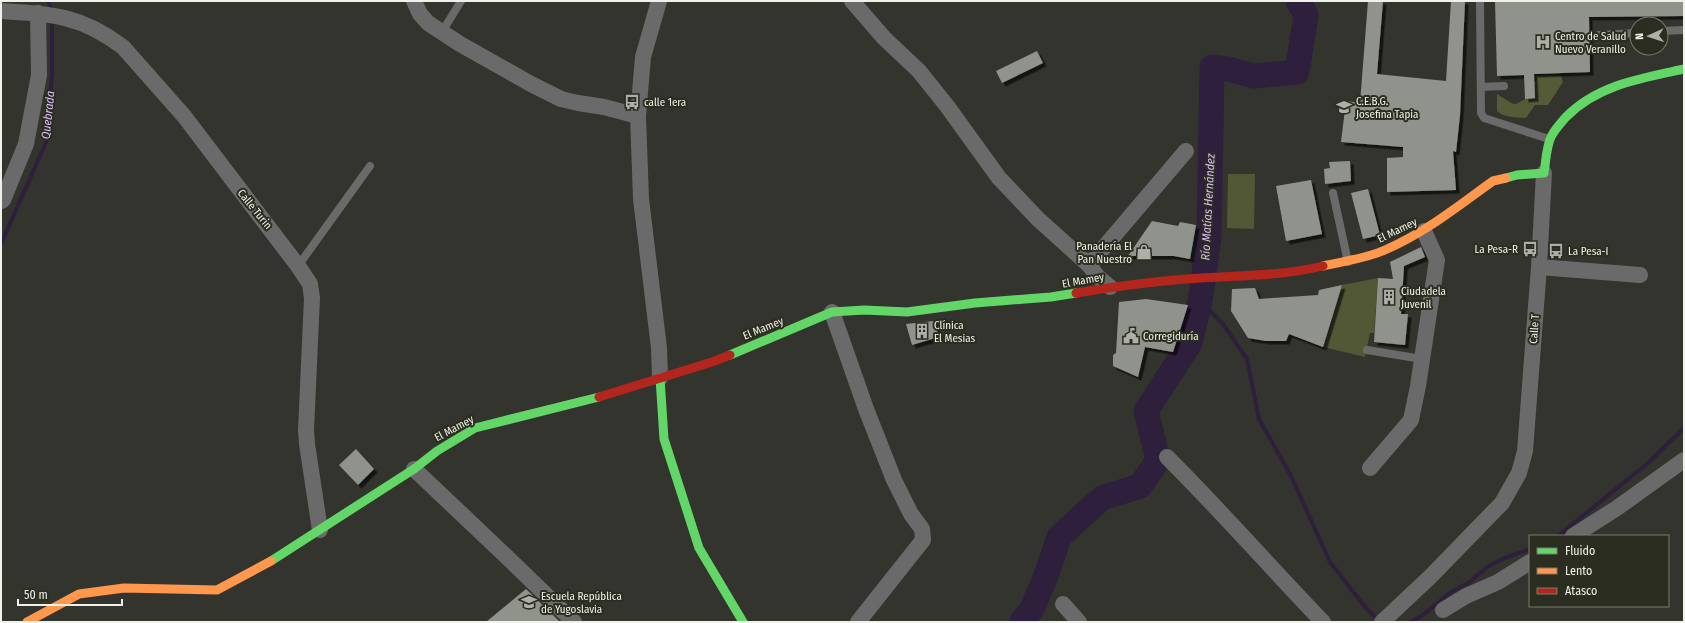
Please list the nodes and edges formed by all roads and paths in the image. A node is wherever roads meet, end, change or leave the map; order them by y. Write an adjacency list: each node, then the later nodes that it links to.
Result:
1 (414, 1): 10 (street)
2 (461, 1): 10 (lane)
3 (659, 1): 16 (street)
4 (852, 1): 25 (street)
5 (1480, 1): 15 (lane)
6 (1, 11): 7 (street, Calle Turin)
7 (42, 13): 22 (street); 26 (street, Calle Turin)
8 (1684, 30): 9 (lane)
9 (1669, 31)
10 (442, 32): 16 (street)
11 (1629, 33): 12 (lane)
12 (1599, 35)
13 (1684, 69): 17 (street, Calle T)
14 (1504, 86): 15 (lane)
15 (1480, 87): 17 (lane)
16 (638, 116): 33 (street)
17 (1550, 140): 20 (street, Calle T)
18 (1186, 151): 25 (street)
19 (370, 166): 26 (lane)
20 (1544, 173): 23 (street, El Mamey); 27 (street, Calle T)
21 (1333, 193): 24 (lane)
22 (1, 201)
23 (1424, 230): 24 (street, El Mamey); 32 (street)
24 (1348, 262): 29 (street, El Mamey)
25 (1089, 265): 29 (street)
26 (298, 266): 38 (street, Calle Turin)
27 (1539, 267): 28 (street); 43 (street, Calle T)
28 (1640, 275)
29 (1110, 287): 30 (street, El Mamey)
30 (832, 312): 33 (street, El Mamey); 47 (street)
31 (1367, 350): 32 (lane)
32 (1422, 359): 36 (street)
33 (660, 378): 37 (street, El Mamey); 46 (street)
34 (1167, 457): 49 (street)
35 (1684, 460): 39 (street)
36 (1370, 468)
37 (414, 469): 38 (street, El Mamey); 45 (street)
38 (320, 530): 44 (street, El Mamey)
39 (1575, 535)
40 (1529, 563): 42 (street)
41 (1063, 604): 48 (street)
42 (1443, 610)
43 (1386, 619)
44 (27, 622)
45 (574, 622)
46 (743, 622)
47 (858, 622)
48 (1079, 622)
49 (1323, 622)

